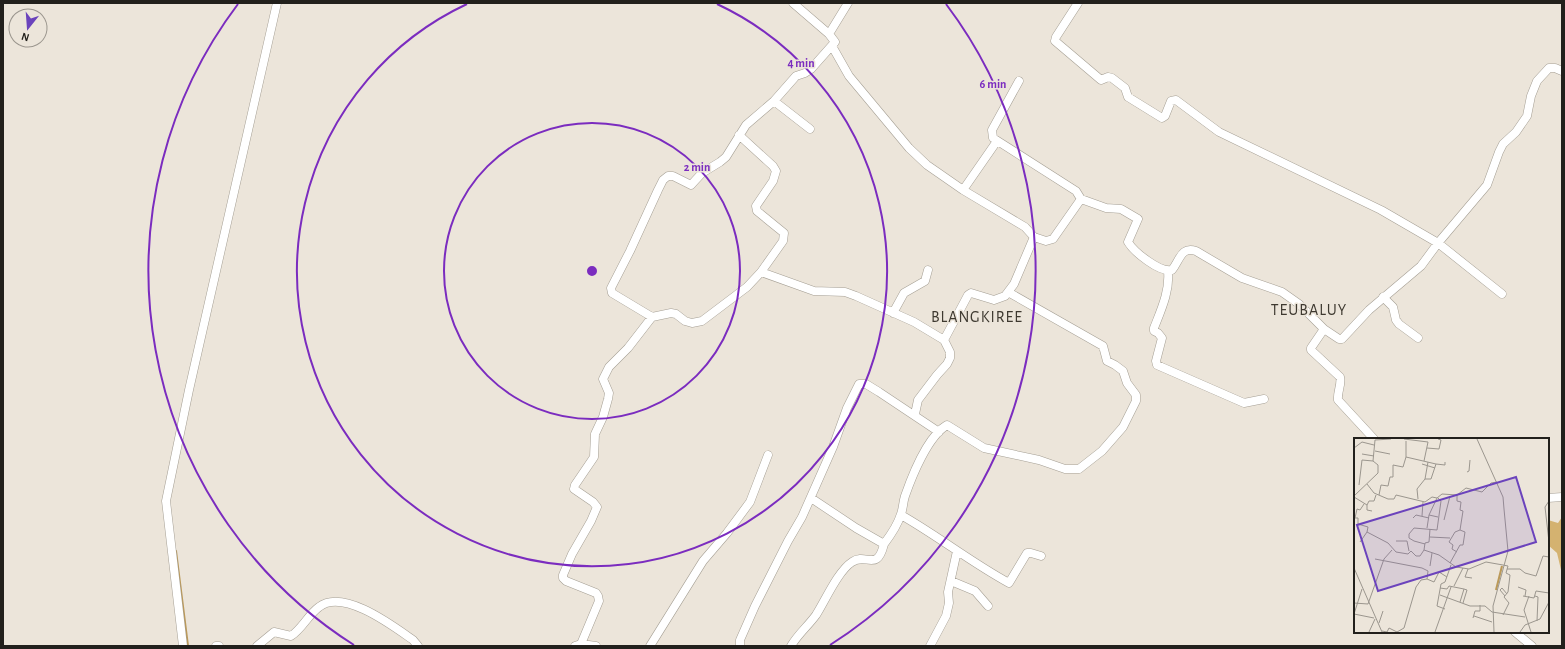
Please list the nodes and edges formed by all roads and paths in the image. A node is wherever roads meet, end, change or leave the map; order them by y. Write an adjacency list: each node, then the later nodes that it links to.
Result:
1 (277, 3): 44 (street)
2 (793, 3): 5 (street)
3 (848, 3): 5 (street)
4 (1078, 3): 16 (street)
5 (829, 34): 6 (street)
6 (832, 46): 9 (street); 13 (street)
7 (1562, 71): 16 (street)
8 (1019, 81): 12 (street)
9 (774, 100): 10 (street); 11 (street)
10 (810, 129)
11 (739, 134): 19 (street); 24 (street)
12 (997, 141): 13 (street); 14 (street)
13 (963, 190): 15 (street)
14 (1081, 199): 15 (street); 18 (street)
15 (1034, 237): 20 (street)
16 (1438, 243): 21 (street); 22 (street)
17 (928, 270): 23 (street)
18 (1168, 271): 25 (street); 28 (street)
19 (761, 272): 23 (street); 24 (street)
20 (1008, 292): 27 (street); 30 (street)
21 (1502, 294)
22 (1383, 297): 25 (street); 26 (street)
23 (893, 313): 27 (street)
24 (652, 317): 43 (street)
25 (1324, 330): 31 (street)
26 (1418, 338)
27 (944, 340): 29 (street)
28 (1264, 398)
29 (915, 414): 30 (street); 34 (street)
30 (939, 432): 36 (street)
31 (1373, 438)
32 (768, 454): 48 (street)
33 (1562, 496): 35 (street)
34 (811, 498): 37 (street); 49 (street)
35 (1549, 498)
36 (901, 515): 37 (street); 38 (street)
37 (884, 544): 50 (street)
38 (957, 551): 39 (street); 40 (street)
39 (1041, 556)
40 (951, 581): 41 (street); 51 (street)
41 (988, 606)
42 (1516, 633): 52 (street)
43 (578, 645): 47 (street)
44 (183, 646)
45 (257, 646): 46 (street)
46 (418, 646)
47 (596, 646)
48 (650, 646)
49 (740, 646)
50 (791, 646)
51 (930, 646)
52 (1532, 646)

